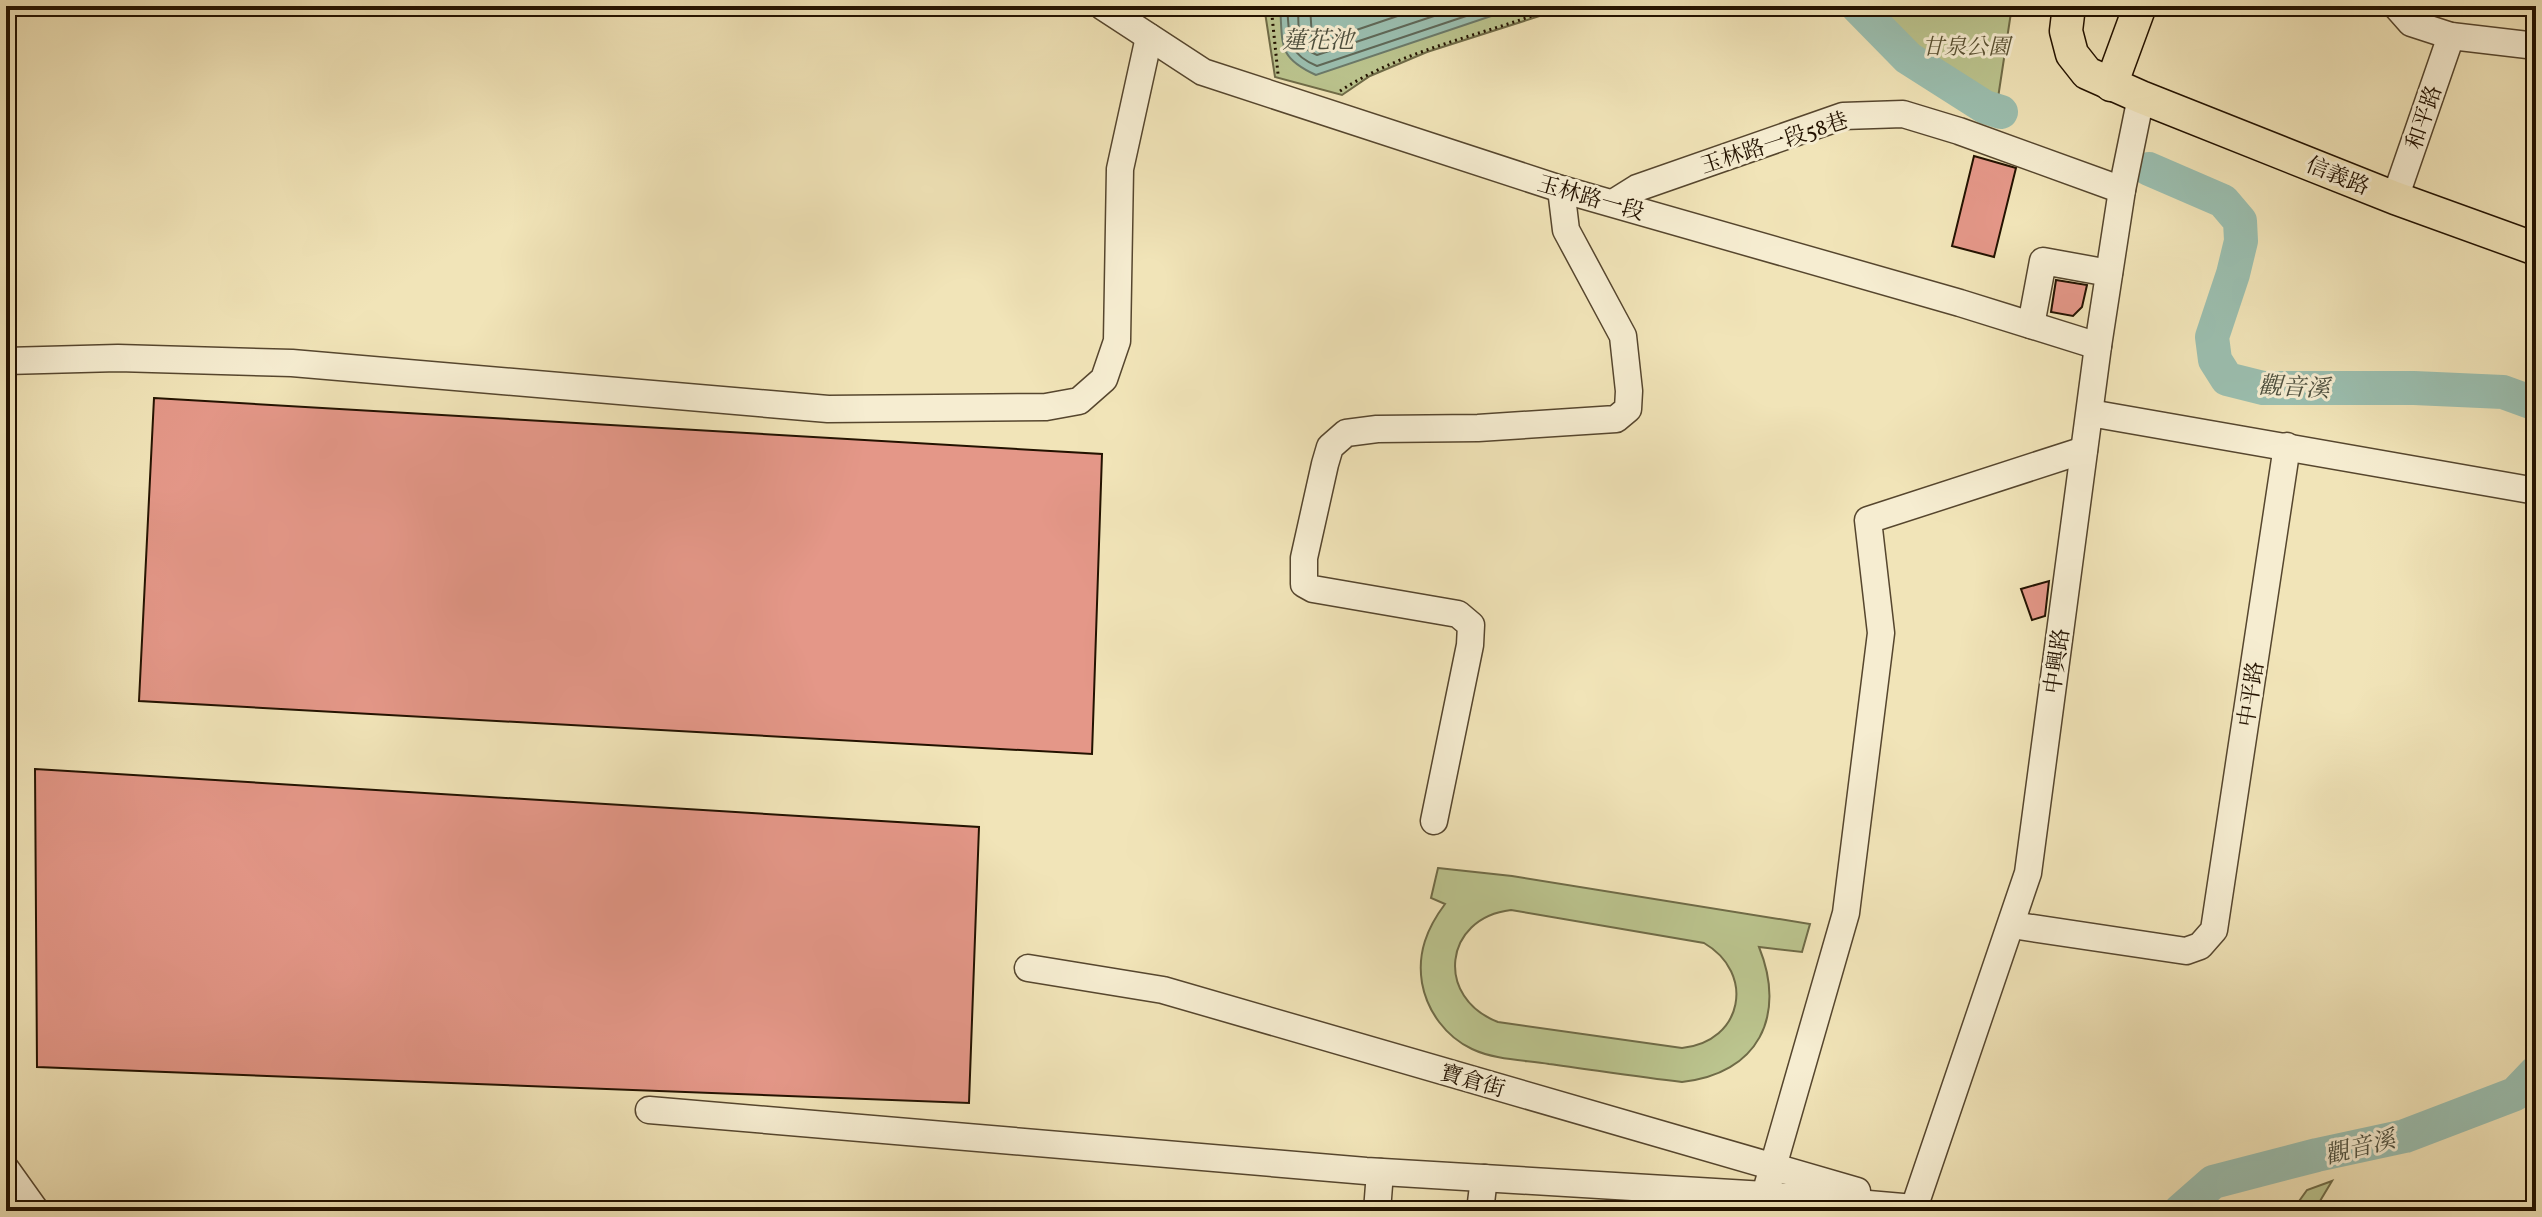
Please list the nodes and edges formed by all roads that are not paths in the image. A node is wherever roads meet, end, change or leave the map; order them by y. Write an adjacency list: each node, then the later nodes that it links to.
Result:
1 (1102, 6): 6 (street, 玉林路一段)
2 (2069, 6): 8 (main road, 信義路)
3 (2140, 6): 8 (main road)
4 (2396, 6): 5 (street)
5 (2451, 36): 7 (street); 12 (street, 和平路)
6 (1149, 37): 10 (street, 玉林路一段); 18 (street)
7 (2536, 46)
8 (2111, 85): 9 (main road, 信義路)
9 (2141, 97): 11 (street, 中興路); 12 (main road, 信義路)
10 (1561, 189): 13 (street, 玉林路一段); 23 (street)
11 (2122, 190): 13 (street, 玉林路一段58巷); 15 (street, 中興路)
12 (2395, 198): 14 (main road, 信義路)
13 (1613, 203): 16 (street, 玉林路一段)
14 (2536, 249)
15 (2109, 273): 16 (street); 17 (street, 中興路)
16 (2031, 325): 17 (street, 玉林路一段)
17 (2098, 346): 19 (street, 中興路)
18 (6, 361)
19 (2090, 413): 20 (street); 21 (street, 中興路)
20 (2287, 446): 22 (street); 24 (street, 中平路)
21 (2084, 450): 24 (street, 中興路); 27 (street)
22 (2536, 491)
23 (1434, 821)
24 (2012, 925): 32 (street, 中興路)
25 (1028, 968): 27 (street, 寶倉街)
26 (649, 1110): 29 (street)
27 (1773, 1167): 31 (street); 32 (street, 寶倉街)
28 (6, 1169): 33 (street)
29 (1380, 1172): 30 (street); 34 (street)
30 (1484, 1178): 31 (street); 35 (street)
31 (1765, 1195): 32 (street)
32 (1913, 1209)
33 (36, 1211)
34 (1377, 1211)
35 (1480, 1211)

